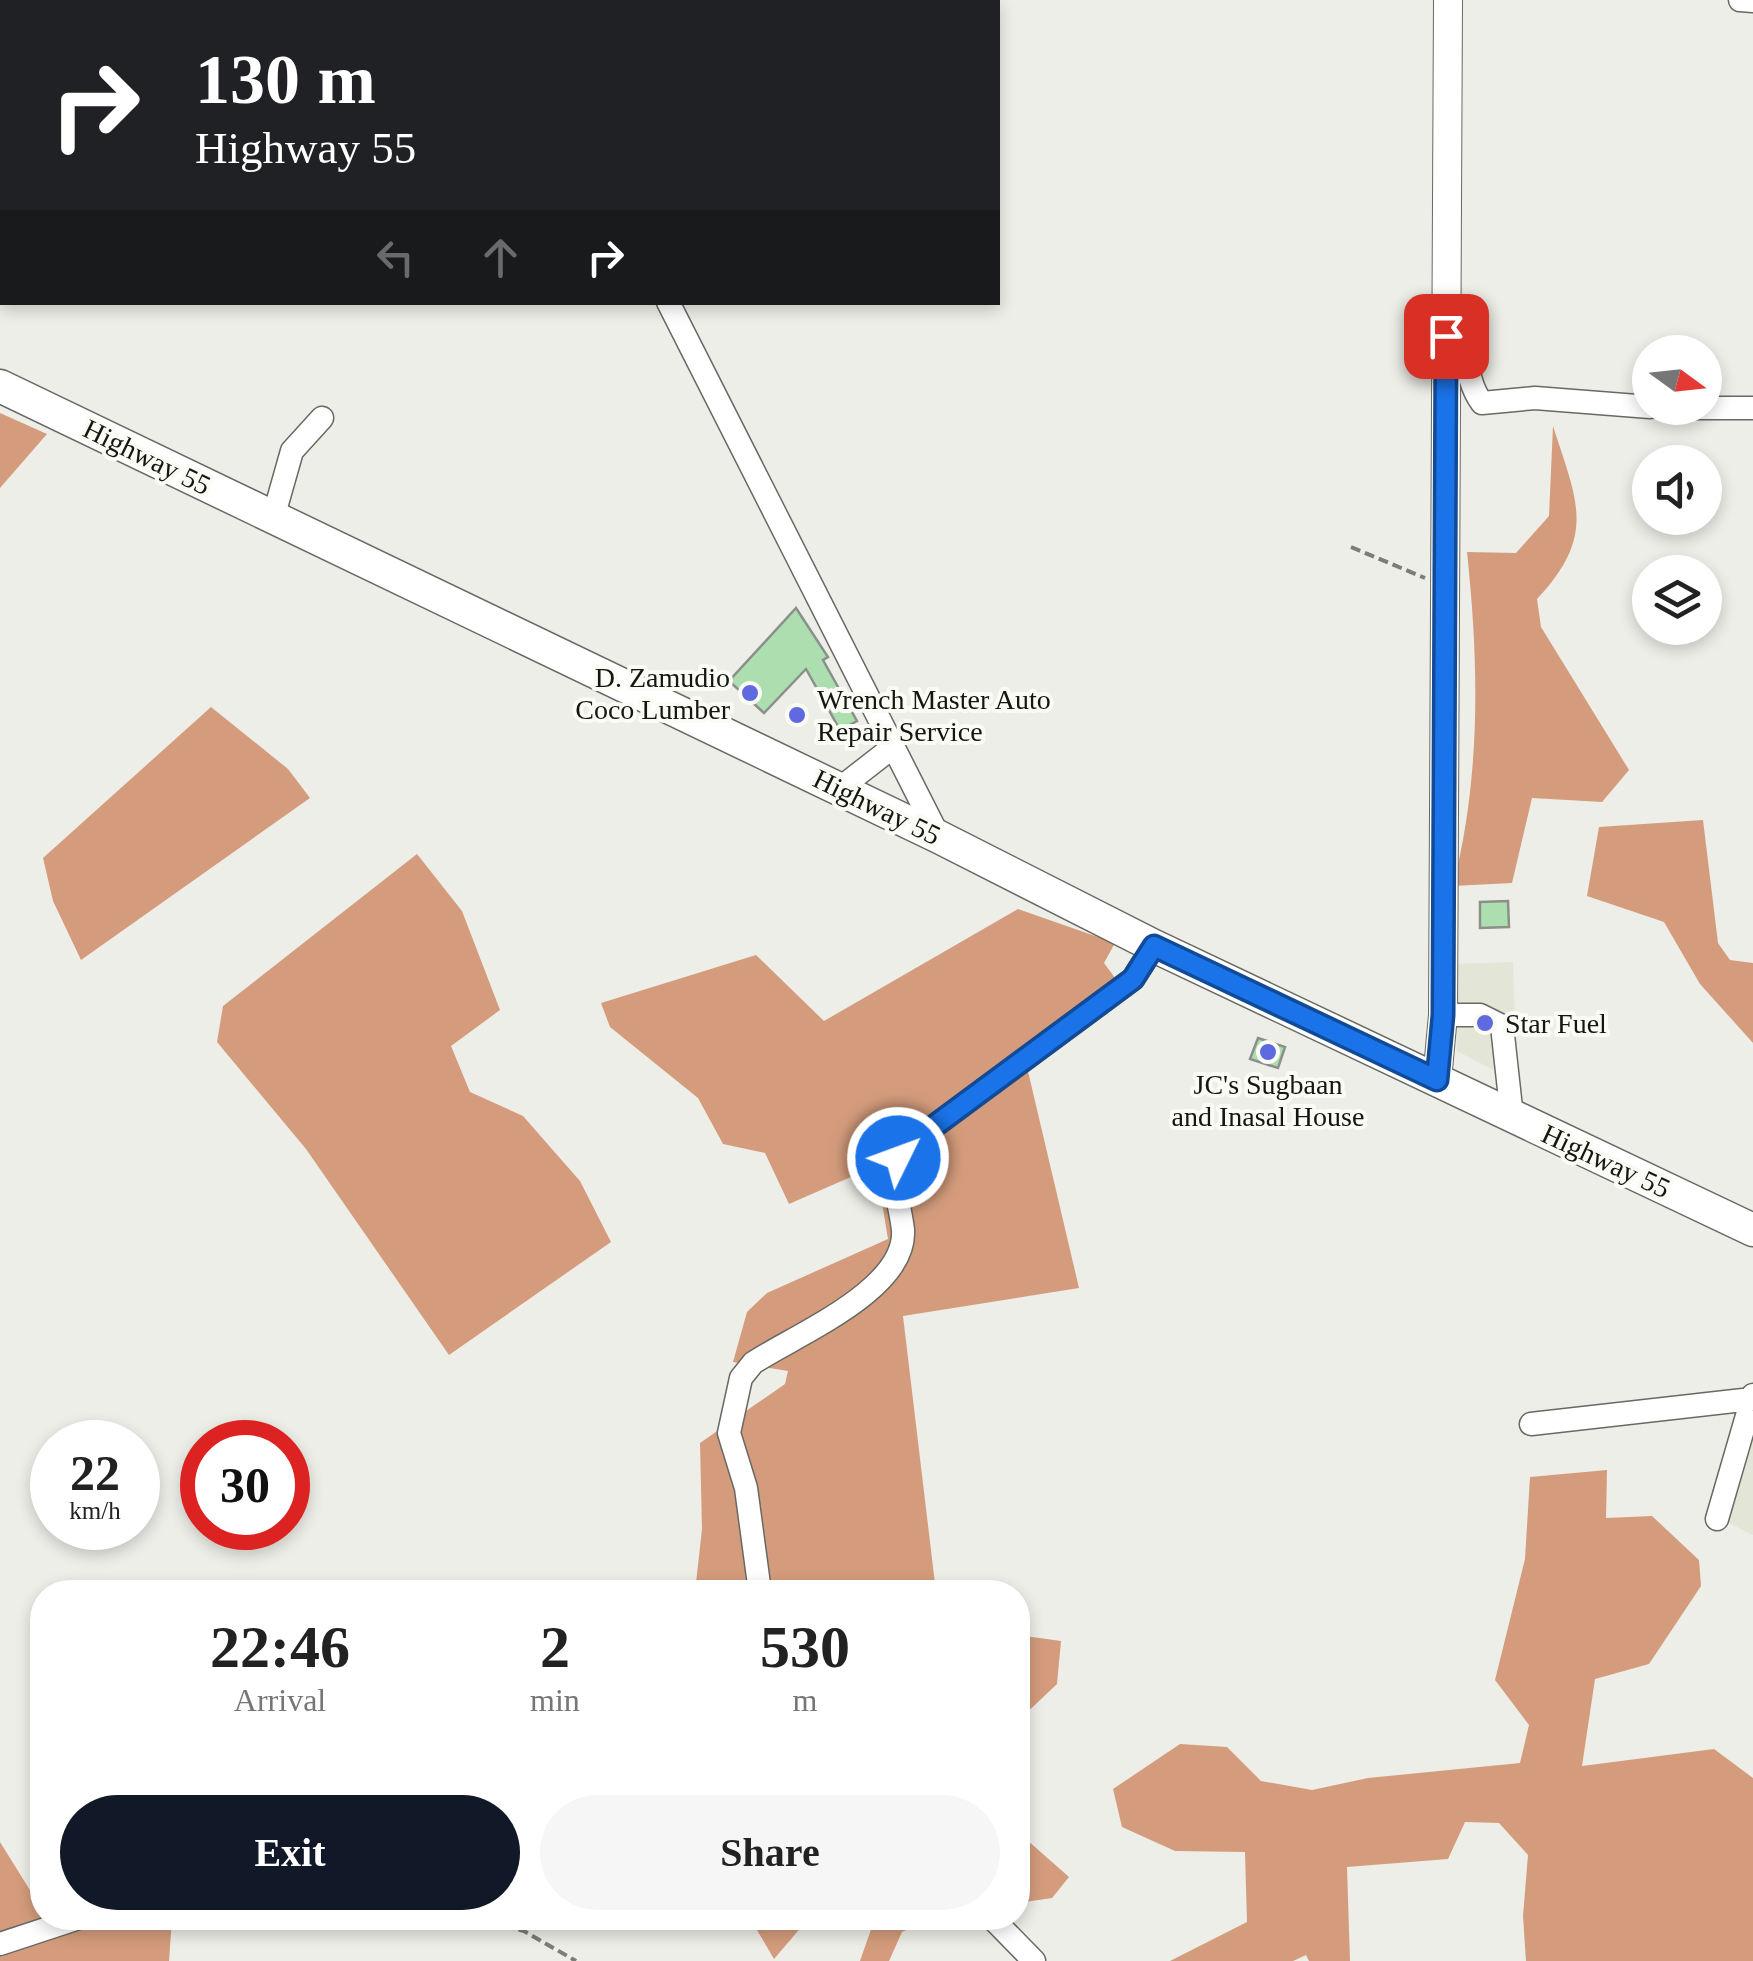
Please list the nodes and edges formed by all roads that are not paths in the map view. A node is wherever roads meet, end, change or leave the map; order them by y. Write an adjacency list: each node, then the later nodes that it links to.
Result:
1 (1448, 0): 4 (main road)
2 (1740, 0): 3 (street)
3 (1753, 1)
4 (1446, 300): 7 (street); 16 (main road)
5 (670, 305): 12 (street)
6 (0, 386): 11 (highway, Highway 55)
7 (1632, 406)
8 (1722, 408): 9 (street)
9 (1753, 408)
10 (322, 418): 11 (street)
11 (273, 518): 13 (highway, Highway 55)
12 (893, 747): 13 (street); 14 (street)
13 (839, 789): 14 (highway, Highway 55)
14 (939, 837): 15 (highway, Highway 55)
15 (1143, 962): 17 (highway, Highway 55); 23 (street)
16 (1443, 1015): 17 (main road); 18 (street)
17 (1437, 1080): 18 (highway, Highway 55)
18 (1512, 1117): 19 (highway, Highway 55)
19 (1753, 1230)
20 (1752, 1397): 21 (street); 22 (street)
21 (1532, 1424)
22 (1718, 1519)
23 (758, 1580)
24 (43, 1930): 26 (street)
25 (1004, 1930): 27 (street)
26 (0, 1944)
27 (1034, 1961)

